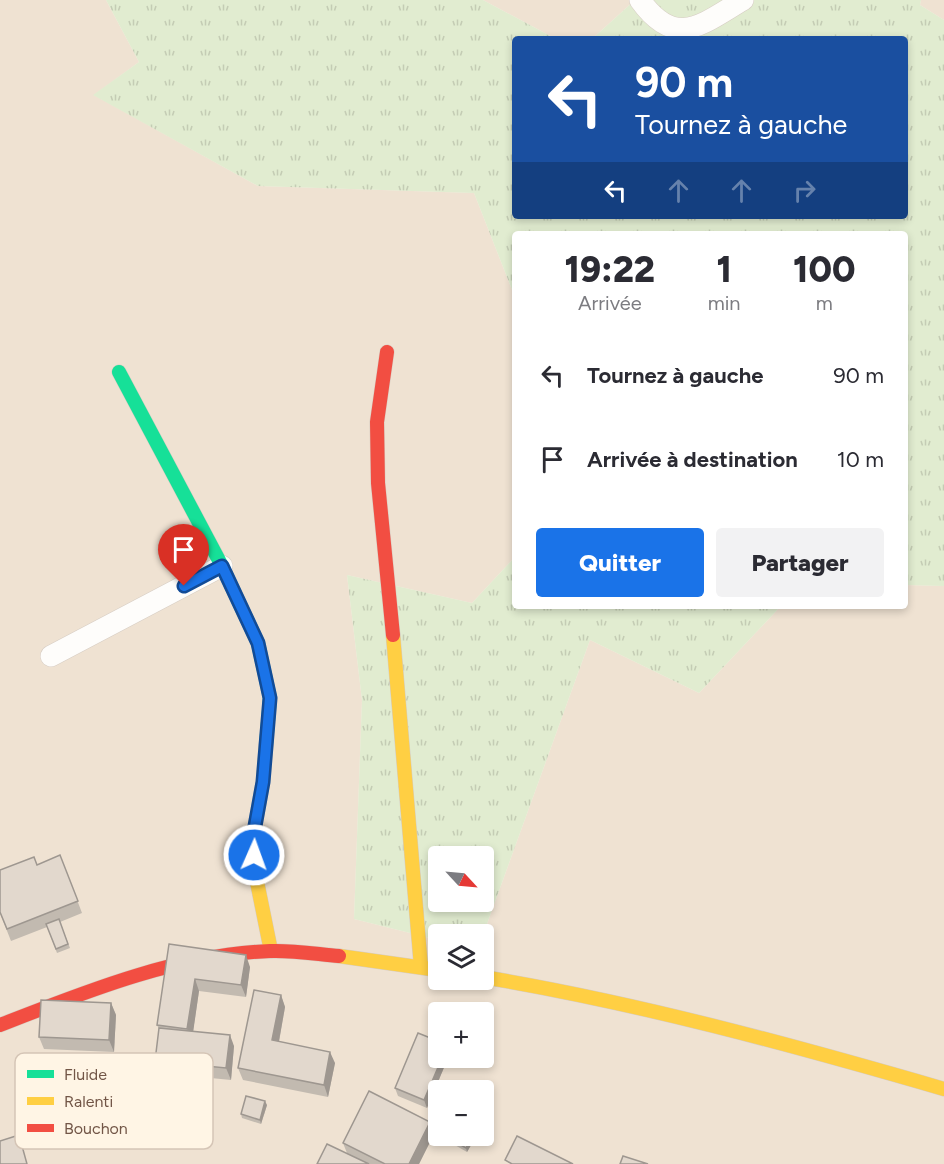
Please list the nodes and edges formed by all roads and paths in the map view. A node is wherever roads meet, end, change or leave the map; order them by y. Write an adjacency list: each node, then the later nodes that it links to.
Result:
1 (640, 0): 2 (street)
2 (744, 0)
3 (387, 352): 8 (street)
4 (119, 372): 5 (street)
5 (222, 566): 6 (street); 7 (street)
6 (51, 656)
7 (271, 951): 8 (street); 11 (street)
8 (421, 968): 9 (street)
9 (428, 969)
10 (494, 980): 12 (street)
11 (0, 1025)
12 (944, 1089)

